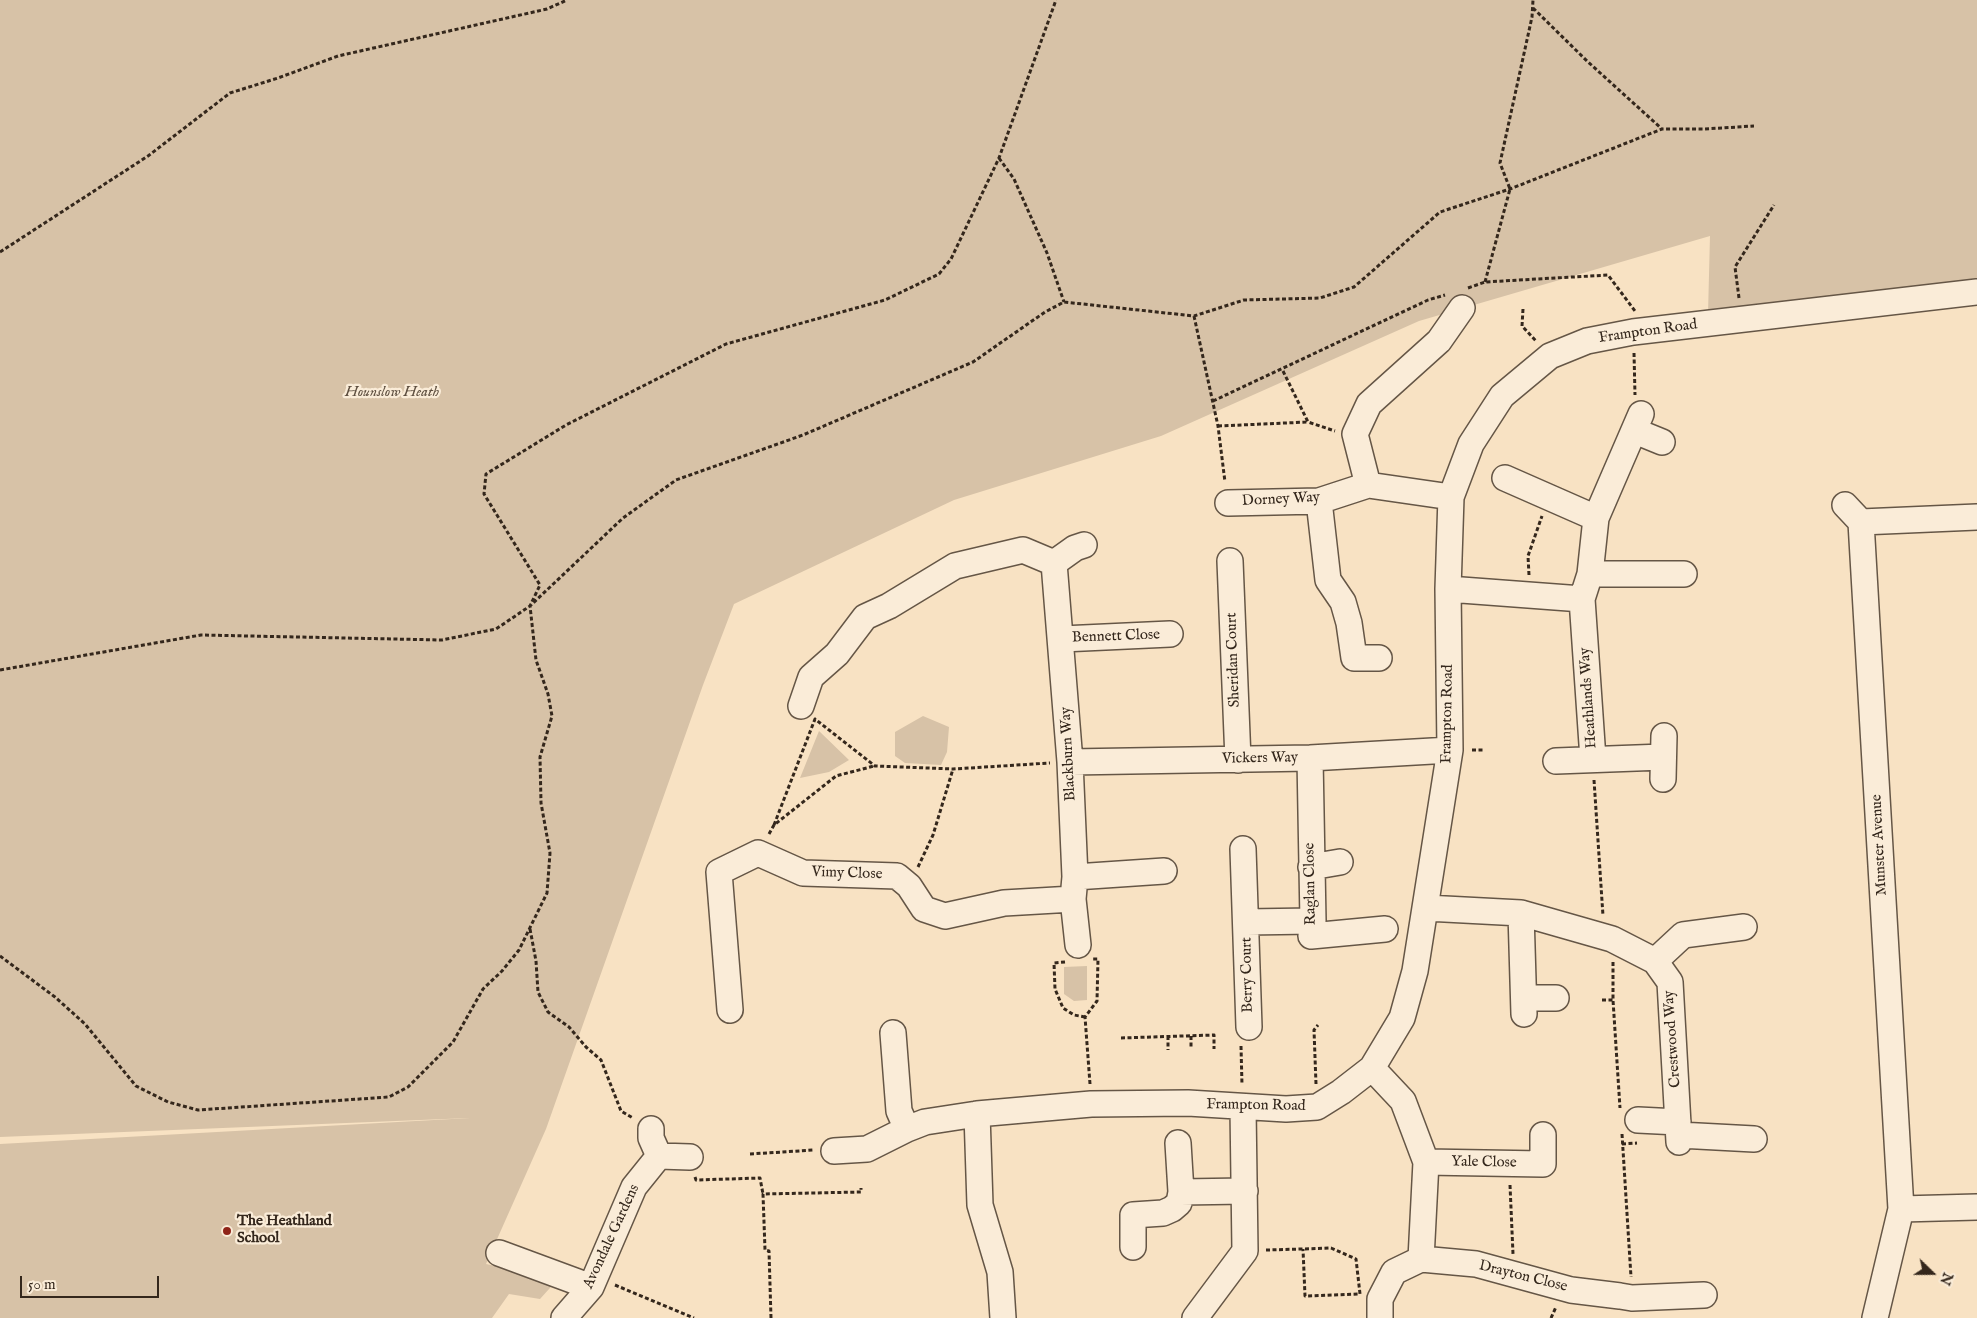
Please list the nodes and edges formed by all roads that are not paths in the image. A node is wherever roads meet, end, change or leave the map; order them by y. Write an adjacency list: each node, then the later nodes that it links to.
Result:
1 (1977, 292): 6 (street, Frampton Road)
2 (1459, 296): 5 (street)
3 (1662, 442): 10 (street, Heathlands Way)
4 (1505, 478): 10 (street)
5 (1368, 484): 6 (street, Dorney Way); 7 (street, Dorney Way)
6 (1451, 497): 16 (street, Frampton Road)
7 (1319, 501): 8 (street, Dorney Way); 20 (street)
8 (1228, 503)
9 (1977, 517): 63 (street, Munster Avenue)
10 (1596, 518): 14 (street, Heathlands Way)
11 (1084, 545): 13 (street)
12 (1230, 561): 26 (street, Sheridan Court)
13 (1054, 564): 19 (street, Blackburn Way); 21 (street)
14 (1590, 574): 15 (street); 17 (street, Heathlands Way)
15 (1684, 574)
16 (1448, 589): 17 (street); 22 (street, Frampton Road)
17 (1582, 599): 25 (street, Heathlands Way)
18 (1170, 634): 19 (street, Bennett Close)
19 (1062, 639): 28 (street, Blackburn Way)
20 (1379, 658)
21 (801, 706)
22 (1450, 750): 24 (street, Vickers Way); 34 (street, Frampton Road)
23 (1663, 757): 25 (street)
24 (1310, 758): 26 (street, Vickers Way); 31 (street, Raglan Close)
25 (1593, 759): 27 (street, Heathlands Way)
26 (1238, 760): 28 (street, Vickers Way)
27 (1556, 761)
28 (1070, 762): 33 (street, Blackburn Way)
29 (1243, 850): 37 (street, Berry Court)
30 (1340, 862): 31 (street)
31 (1311, 867): 36 (street, Raglan Close)
32 (1164, 870): 33 (street)
33 (1074, 888): 40 (street, Blackburn Way); 43 (street, Vimy Close)
34 (1426, 908): 35 (street, Crestwood Way); 46 (street, Frampton Road)
35 (1520, 913): 41 (street, Crestwood Way); 42 (street)
36 (1313, 921): 37 (street, Berry Court); 39 (street, Raglan Close)
37 (1246, 922): 44 (street, Berry Court)
38 (1744, 927): 41 (street)
39 (1385, 930)
40 (1079, 955)
41 (1655, 961): 52 (street, Crestwood Way)
42 (1556, 998)
43 (730, 1010)
44 (1249, 1027)
45 (893, 1033): 50 (street)
46 (1372, 1068): 47 (street, Frampton Road); 58 (street)
47 (1243, 1108): 48 (street, Frampton Road); 61 (street)
48 (977, 1114): 50 (street, Frampton Road); 70 (street)
49 (1638, 1120): 52 (street)
50 (916, 1125): 56 (street, Frampton Road)
51 (651, 1128): 57 (street)
52 (1679, 1133): 54 (street)
53 (1543, 1135): 58 (street, Yale Close)
54 (1754, 1140)
55 (1178, 1142): 60 (street)
56 (834, 1151)
57 (659, 1156): 59 (street); 67 (street, Avondale Gardens)
58 (1426, 1162): 66 (street)
59 (693, 1165)
60 (1181, 1192): 61 (street); 64 (street)
61 (1244, 1192): 71 (street)
62 (1977, 1207): 63 (street)
63 (1901, 1209): 73 (street, Munster Avenue)
64 (1133, 1247)
65 (499, 1253): 67 (street)
66 (1421, 1259): 68 (street, Drayton Close); 72 (street)
67 (593, 1282): 69 (street, Avondale Gardens)
68 (1704, 1295)
69 (564, 1318)
70 (1003, 1318)
71 (1196, 1318)
72 (1380, 1318)
73 (1875, 1318)

